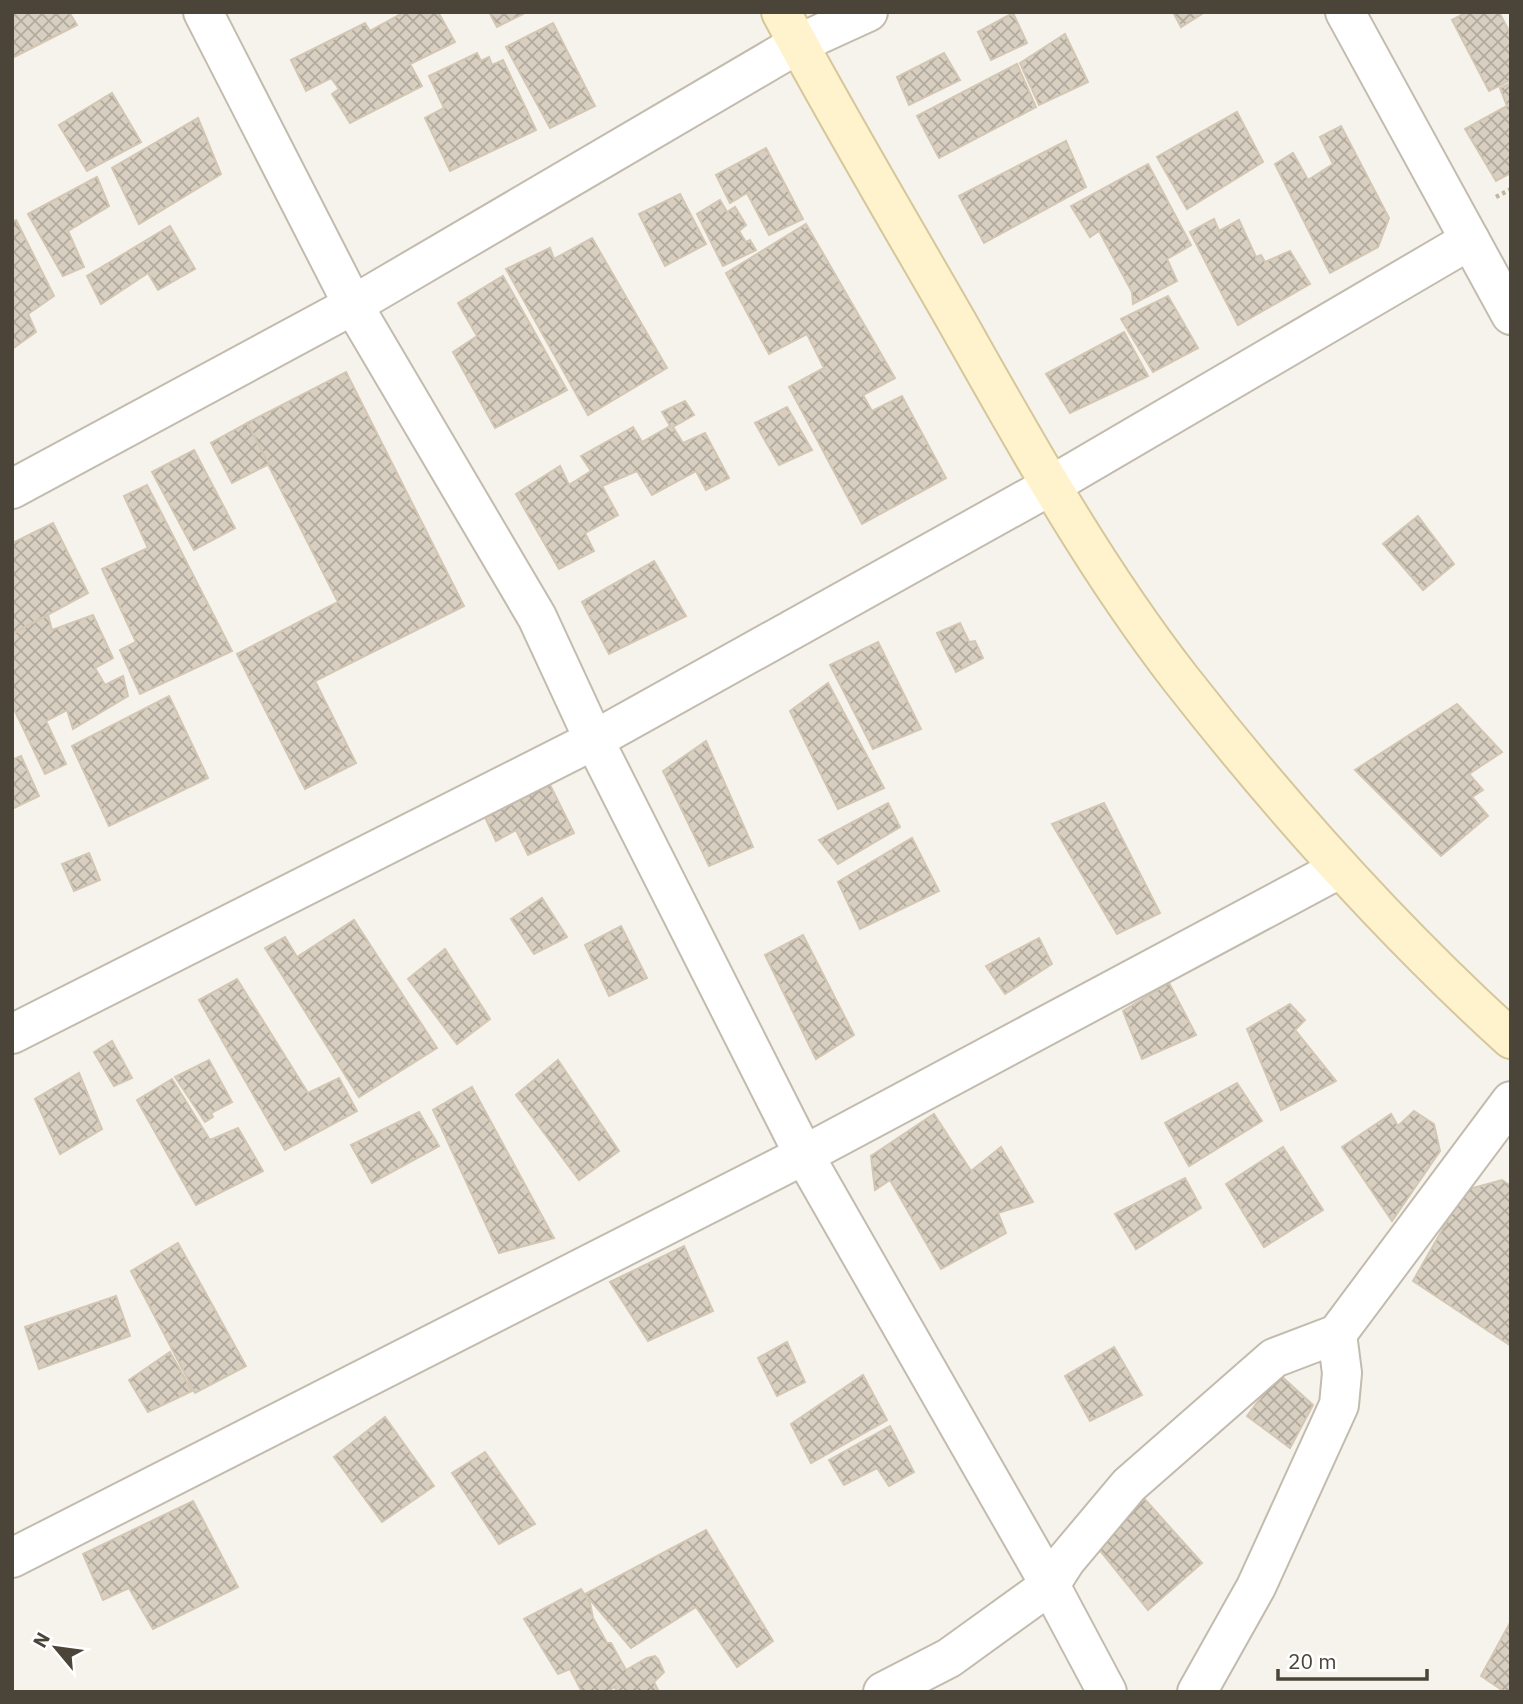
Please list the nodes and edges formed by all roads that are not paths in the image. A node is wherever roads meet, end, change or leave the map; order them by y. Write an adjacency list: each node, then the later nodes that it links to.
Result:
1 (203, 12): 6 (street)
2 (868, 12): 4 (street)
3 (1345, 12): 5 (street)
4 (789, 28): 6 (street); 8 (street)
5 (1470, 240): 7 (street); 8 (street)
6 (353, 305): 9 (street); 10 (street)
7 (1511, 315)
8 (1050, 486): 10 (street); 11 (street)
9 (12, 489)
10 (594, 740): 12 (street); 15 (street)
11 (1339, 869): 13 (street); 15 (street)
12 (12, 1034)
13 (1511, 1039)
14 (1511, 1101): 16 (street)
15 (804, 1155): 17 (street); 18 (street)
16 (1337, 1334): 18 (street); 21 (street)
17 (12, 1558)
18 (1051, 1585): 19 (street); 20 (street)
19 (883, 1692)
20 (1107, 1692)
21 (1197, 1692)

